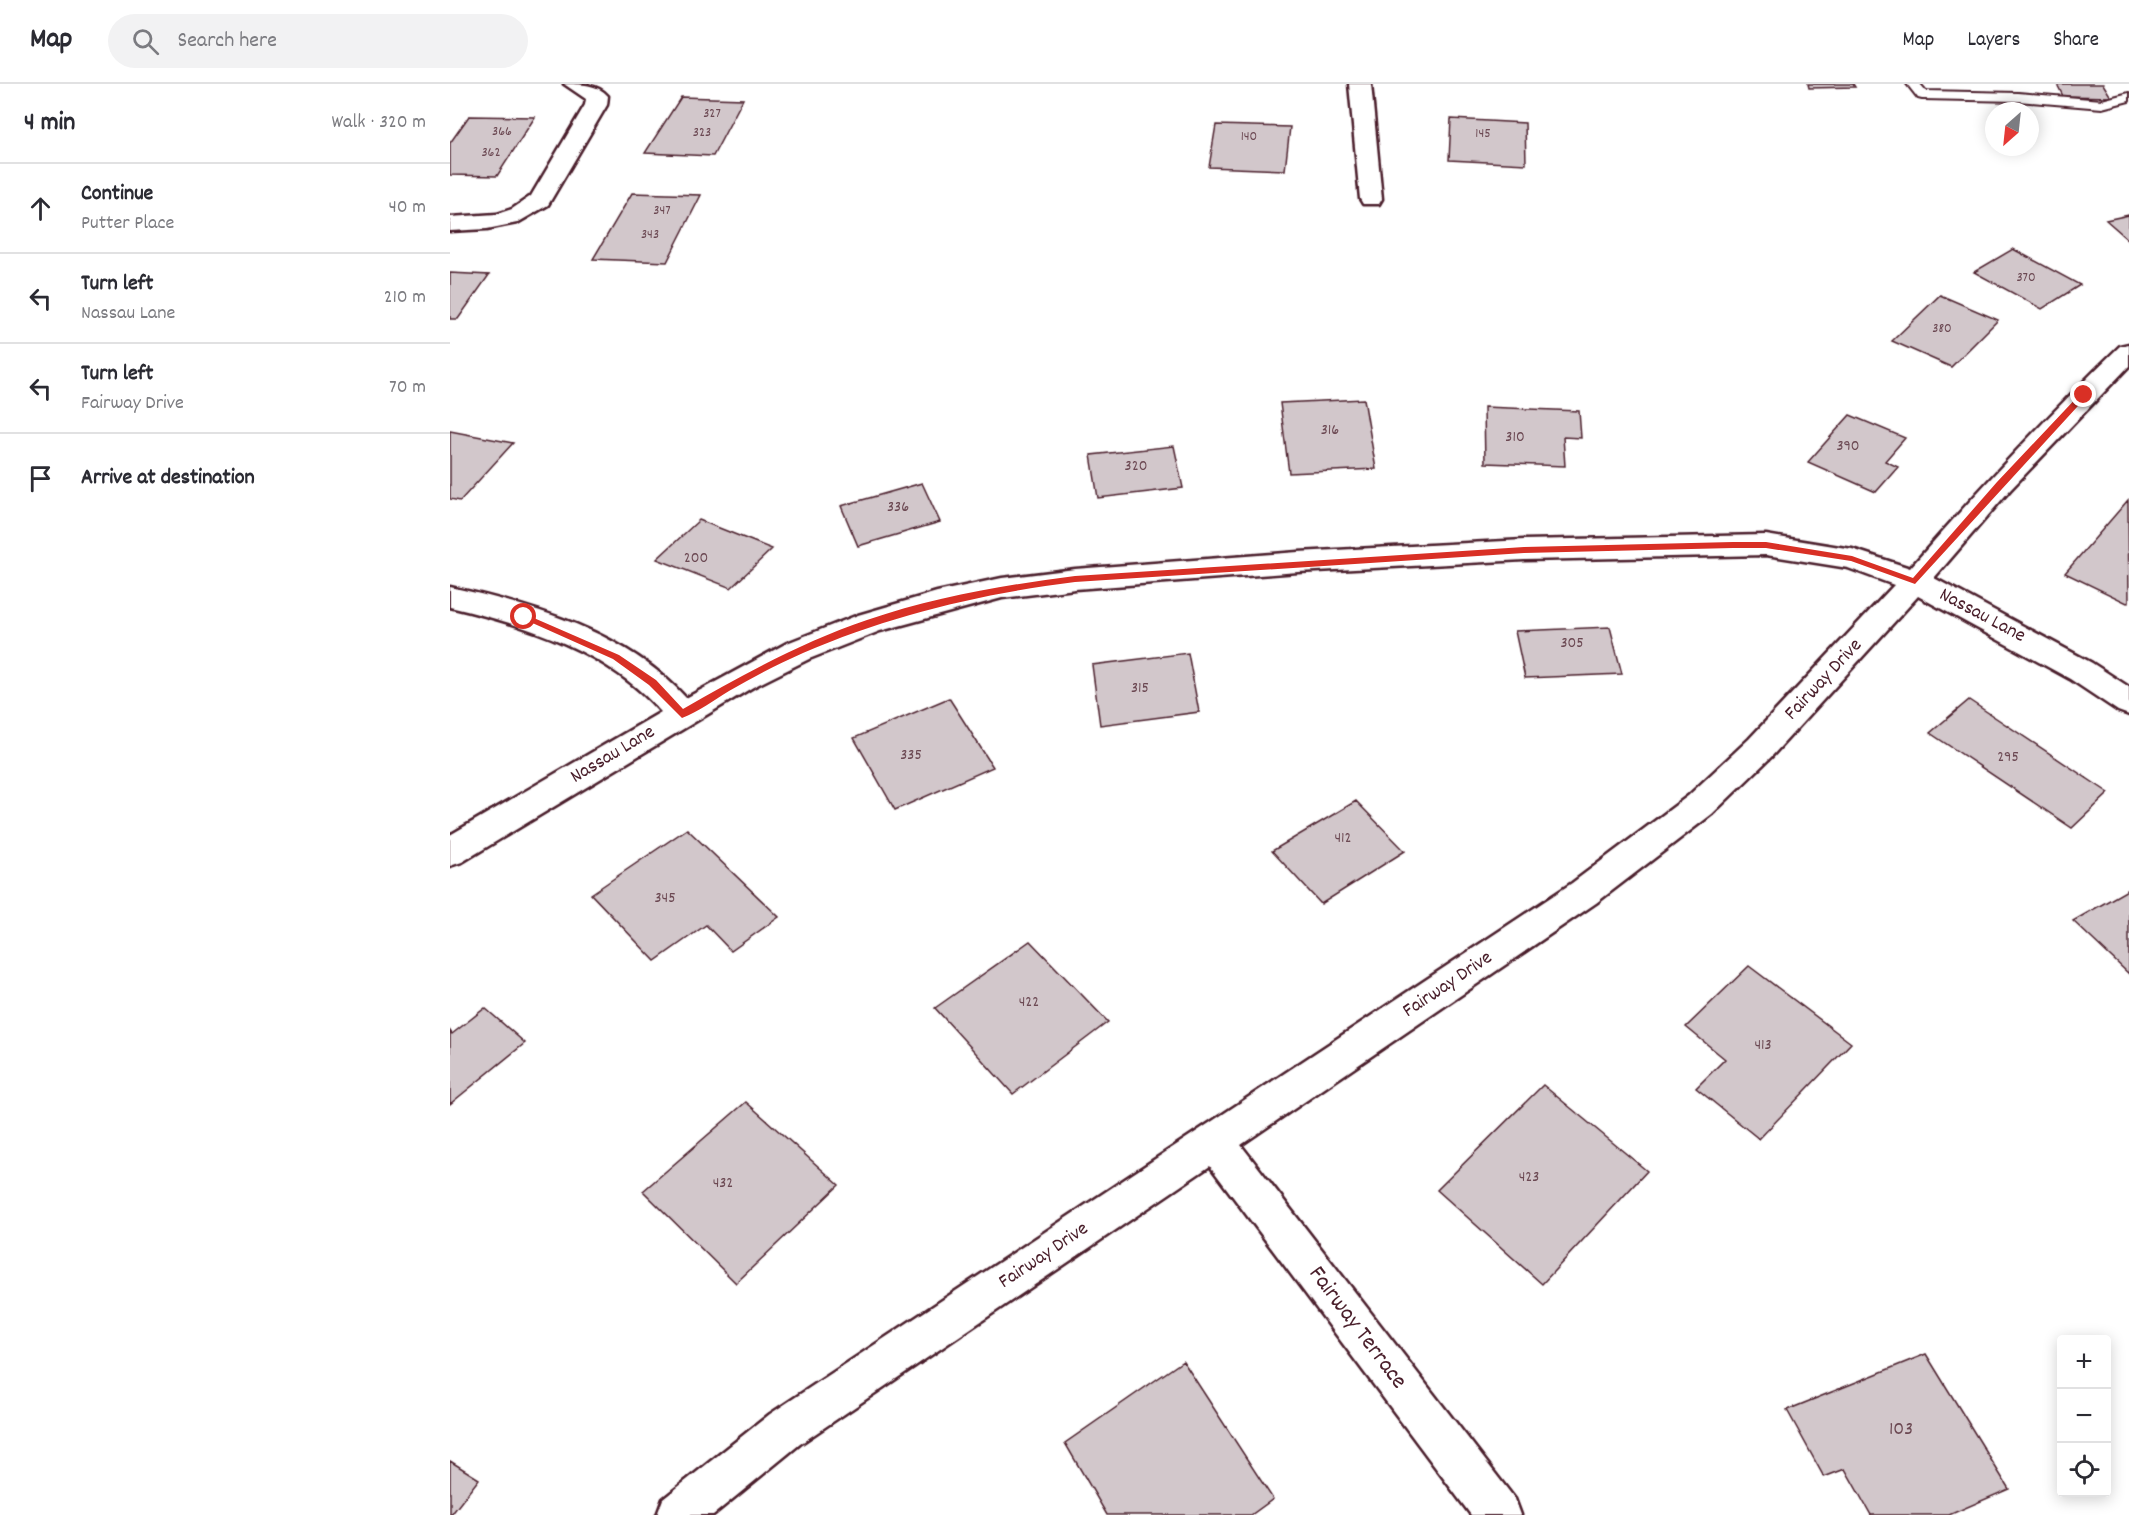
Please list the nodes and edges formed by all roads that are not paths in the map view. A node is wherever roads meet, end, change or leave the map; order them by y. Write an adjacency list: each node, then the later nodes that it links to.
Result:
1 (574, 84): 8 (street)
2 (1360, 84): 7 (street)
3 (1913, 84): 6 (lane)
4 (2028, 84): 6 (lane)
5 (2129, 98): 6 (lane)
6 (2037, 99)
7 (1371, 199)
8 (450, 224)
9 (2129, 352): 10 (street, Fairway Drive)
10 (1915, 581): 12 (street, Nassau Lane); 13 (street, Nassau Lane); 15 (street, Fairway Drive)
11 (450, 597): 13 (street)
12 (2129, 703)
13 (682, 714): 14 (street, Nassau Lane)
14 (450, 852)
15 (1215, 1142): 16 (street, Fairway Drive); 17 (street, Fairway Terrace)
16 (679, 1515)
17 (1499, 1515)

